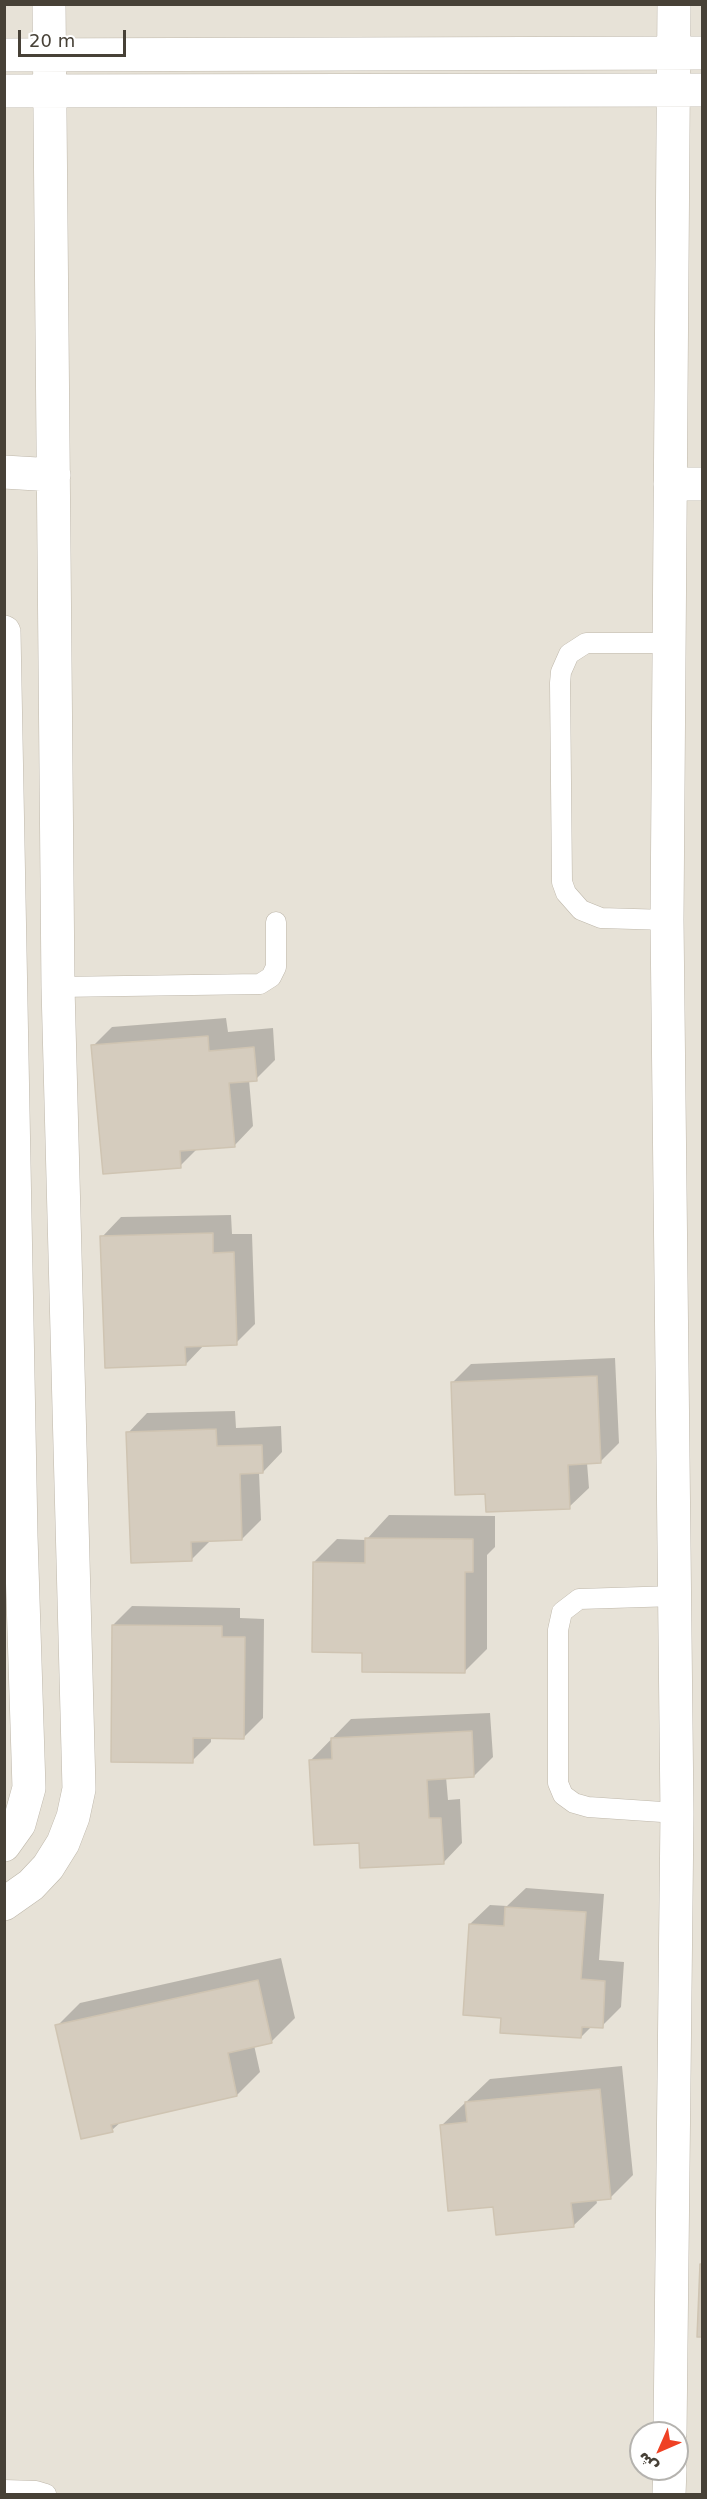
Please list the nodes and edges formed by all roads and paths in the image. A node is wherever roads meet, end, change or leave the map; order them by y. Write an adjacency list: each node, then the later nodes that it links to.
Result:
1 (49, 4): 4 (street)
2 (674, 4): 3 (street)
3 (688, 53): 4 (street); 7 (street)
4 (50, 54): 5 (street); 6 (street)
5 (4, 55)
6 (50, 90): 7 (street); 8 (street); 10 (street)
7 (688, 90): 11 (street)
8 (4, 91)
9 (4, 472): 10 (street)
10 (54, 475): 17 (street)
11 (670, 484): 12 (street); 14 (street)
12 (702, 484)
13 (4, 632): 18 (street)
14 (669, 642): 15 (street); 15 (lane)
15 (667, 920): 19 (street)
16 (276, 922): 17 (lane)
17 (58, 987): 22 (street)
18 (13, 1536): 21 (street)
19 (676, 1596): 20 (street); 20 (lane)
20 (677, 1813): 23 (street)
21 (4, 1845)
22 (4, 1904)
23 (670, 2421)
24 (4, 2490): 25 (lane)
25 (46, 2494)

